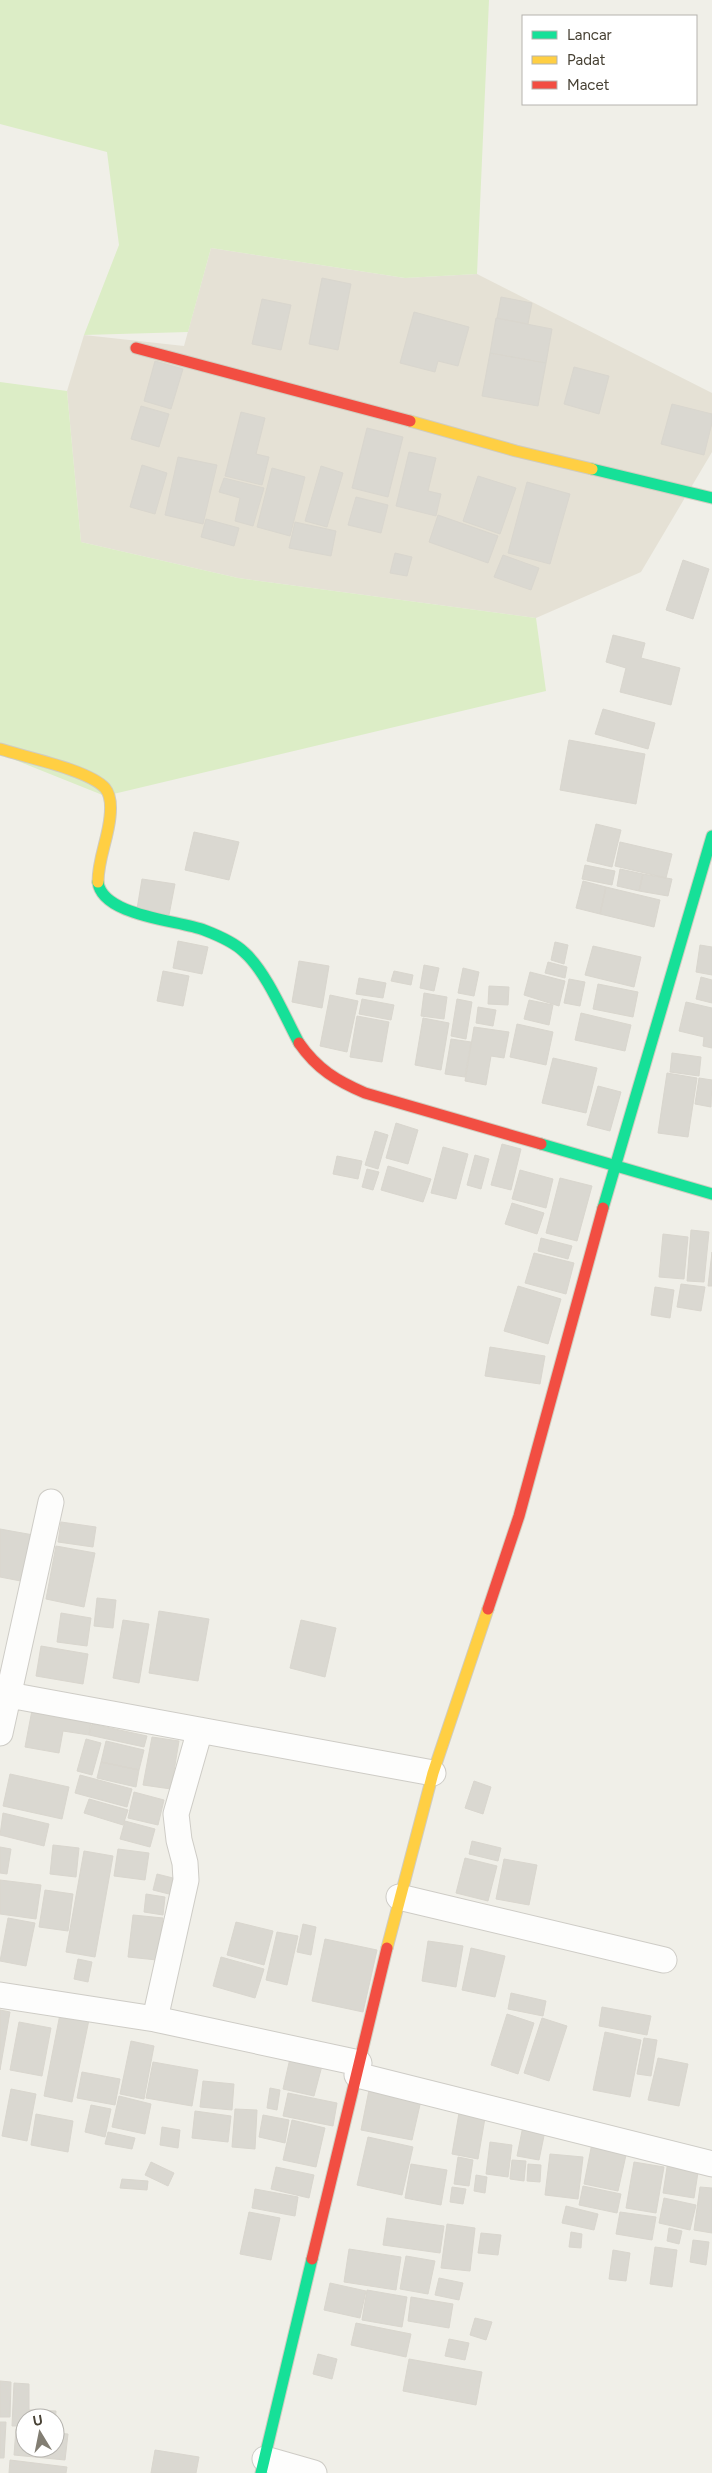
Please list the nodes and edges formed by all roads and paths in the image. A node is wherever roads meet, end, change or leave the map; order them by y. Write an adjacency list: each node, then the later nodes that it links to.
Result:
1 (136, 348): 2 (street)
2 (712, 498)
3 (0, 749): 5 (street)
4 (712, 836): 5 (street)
5 (614, 1167): 6 (street); 11 (street)
6 (712, 1194)
7 (51, 1502): 8 (street)
8 (9, 1695): 9 (street); 10 (street)
9 (200, 1730): 11 (street); 15 (street)
10 (0, 1732)
11 (433, 1773): 12 (street)
12 (399, 1897): 13 (street); 16 (street)
13 (664, 1960)
14 (0, 1995): 15 (street)
15 (155, 2019): 16 (street)
16 (358, 2069): 17 (street); 18 (street)
17 (712, 2164)
18 (263, 2466): 19 (street)
19 (314, 2473)

